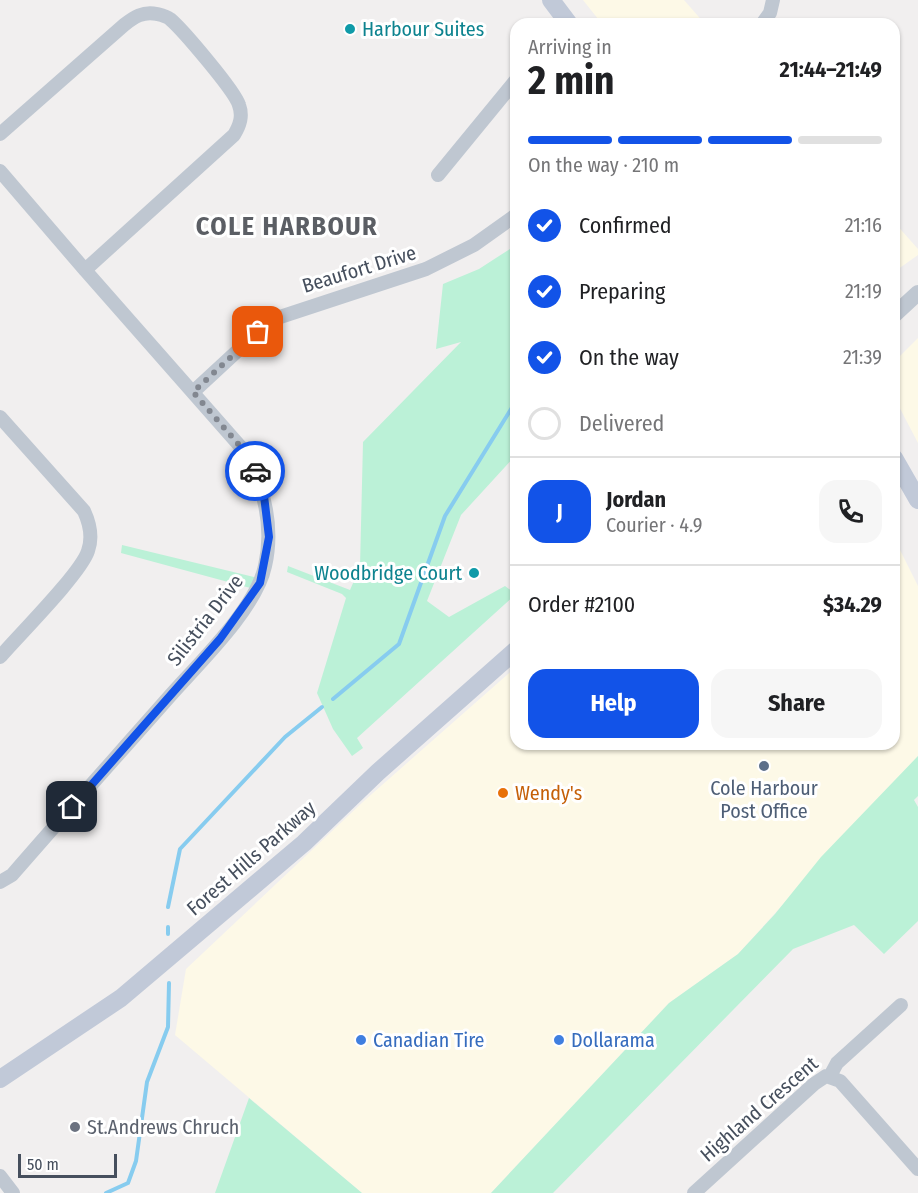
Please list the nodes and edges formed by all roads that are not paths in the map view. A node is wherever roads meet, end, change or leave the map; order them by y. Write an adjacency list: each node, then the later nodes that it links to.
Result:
1 (551, 0): 3 (main road)
2 (773, 0): 4 (street)
3 (564, 18)
4 (767, 18)
5 (510, 87): 8 (street)
6 (0, 134): 10 (street)
7 (0, 171): 10 (street, Silistria Drive)
8 (438, 175)
9 (510, 219): 13 (street, Beaufort Drive)
10 (85, 270): 13 (street, Silistria Drive)
11 (918, 293): 12 (street)
12 (900, 310)
13 (193, 392): 19 (street, Silistria Drive)
14 (1, 421): 18 (street)
15 (900, 468): 16 (main road)
16 (918, 500)
17 (510, 655): 22 (main road, Forest Hills Parkway)
18 (0, 657)
19 (0, 882)
20 (901, 1005): 21 (street, Highland Crescent)
21 (830, 1077): 23 (street); 26 (street, Highland Crescent)
22 (0, 1079)
23 (918, 1168)
24 (0, 1176): 25 (street)
25 (13, 1193)
26 (694, 1193)

